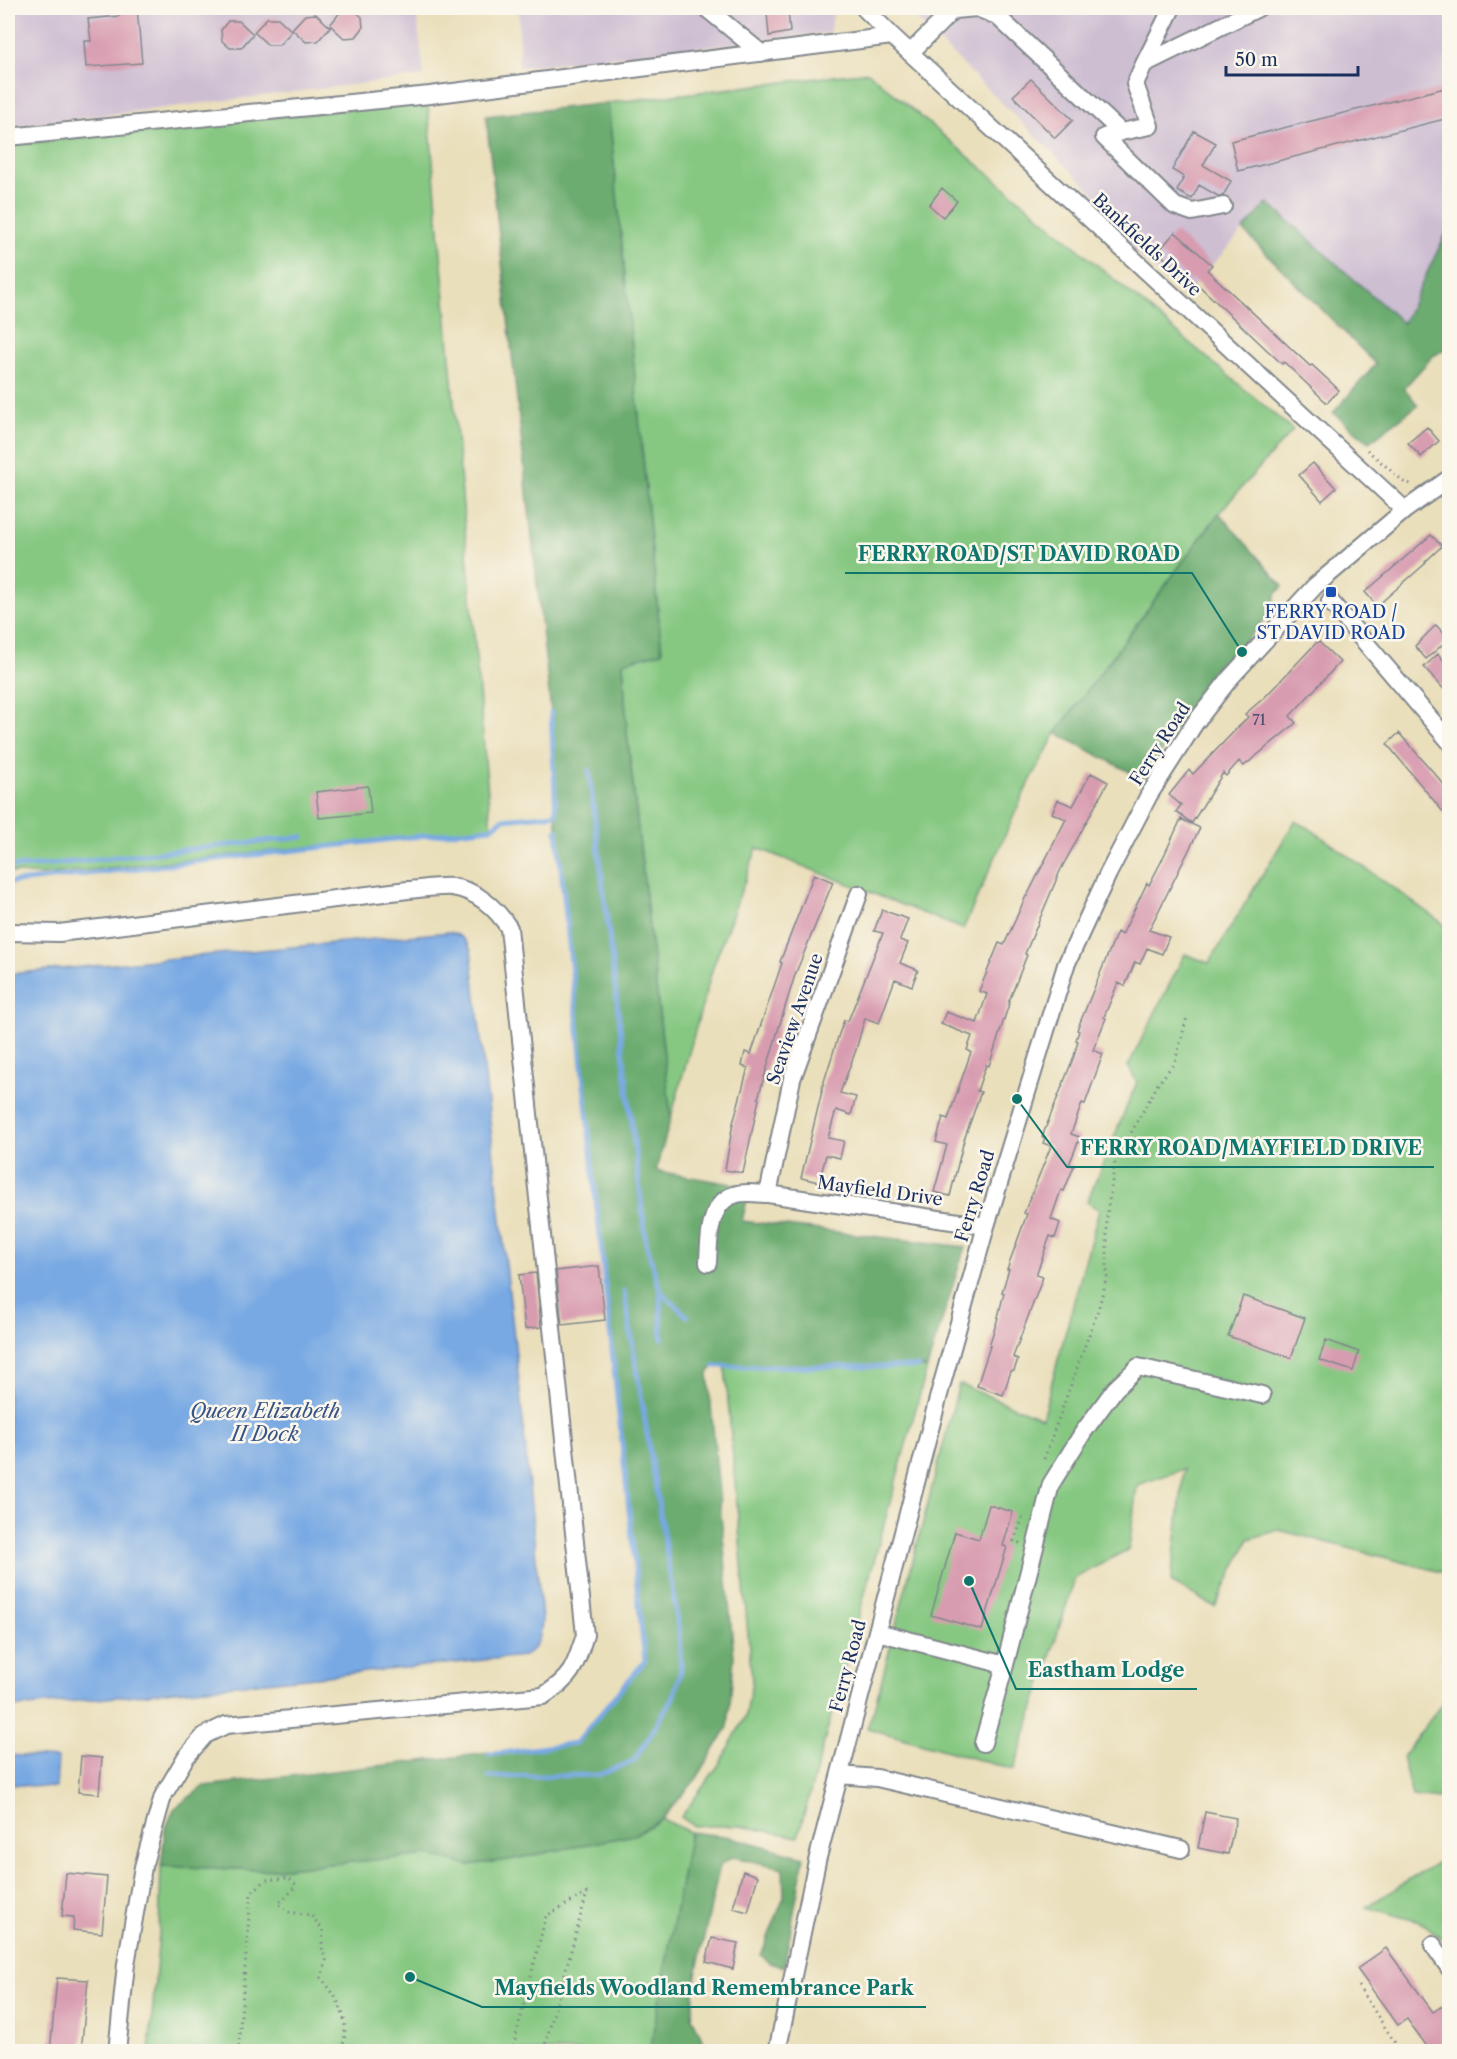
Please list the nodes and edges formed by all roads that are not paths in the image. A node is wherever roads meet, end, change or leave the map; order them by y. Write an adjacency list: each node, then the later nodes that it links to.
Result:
1 (706, 8): 7 (street)
2 (864, 8): 6 (street, Bankfields Drive)
3 (1172, 8): 9 (street)
4 (1258, 8): 9 (street)
5 (952, 9): 8 (street); 10 (street)
6 (892, 36): 7 (street); 8 (street, Bankfields Drive)
7 (761, 52): 11 (street)
8 (910, 53): 14 (street, Bankfields Drive)
9 (1144, 64): 10 (street)
10 (1120, 132): 12 (street)
11 (8, 137)
12 (1223, 206)
13 (1449, 478): 14 (street, Ferry Road)
14 (1405, 510): 20 (street, Ferry Road)
15 (1330, 602): 16 (street)
16 (1449, 742)
17 (859, 894): 19 (street, Seaview Avenue)
18 (8, 932): 30 (street)
19 (768, 1194): 20 (street, Mayfield Drive); 21 (street, Mayfield Drive)
20 (986, 1226): 23 (street, Ferry Road)
21 (708, 1263)
22 (1262, 1395): 24 (street)
23 (877, 1632): 24 (street); 26 (street, Ferry Road)
24 (1005, 1665): 25 (street)
25 (983, 1743)
26 (840, 1774): 27 (street); 31 (street, Ferry Road)
27 (1181, 1849)
28 (1433, 1945): 29 (street)
29 (1449, 1969)
30 (117, 2052)
31 (777, 2052)

